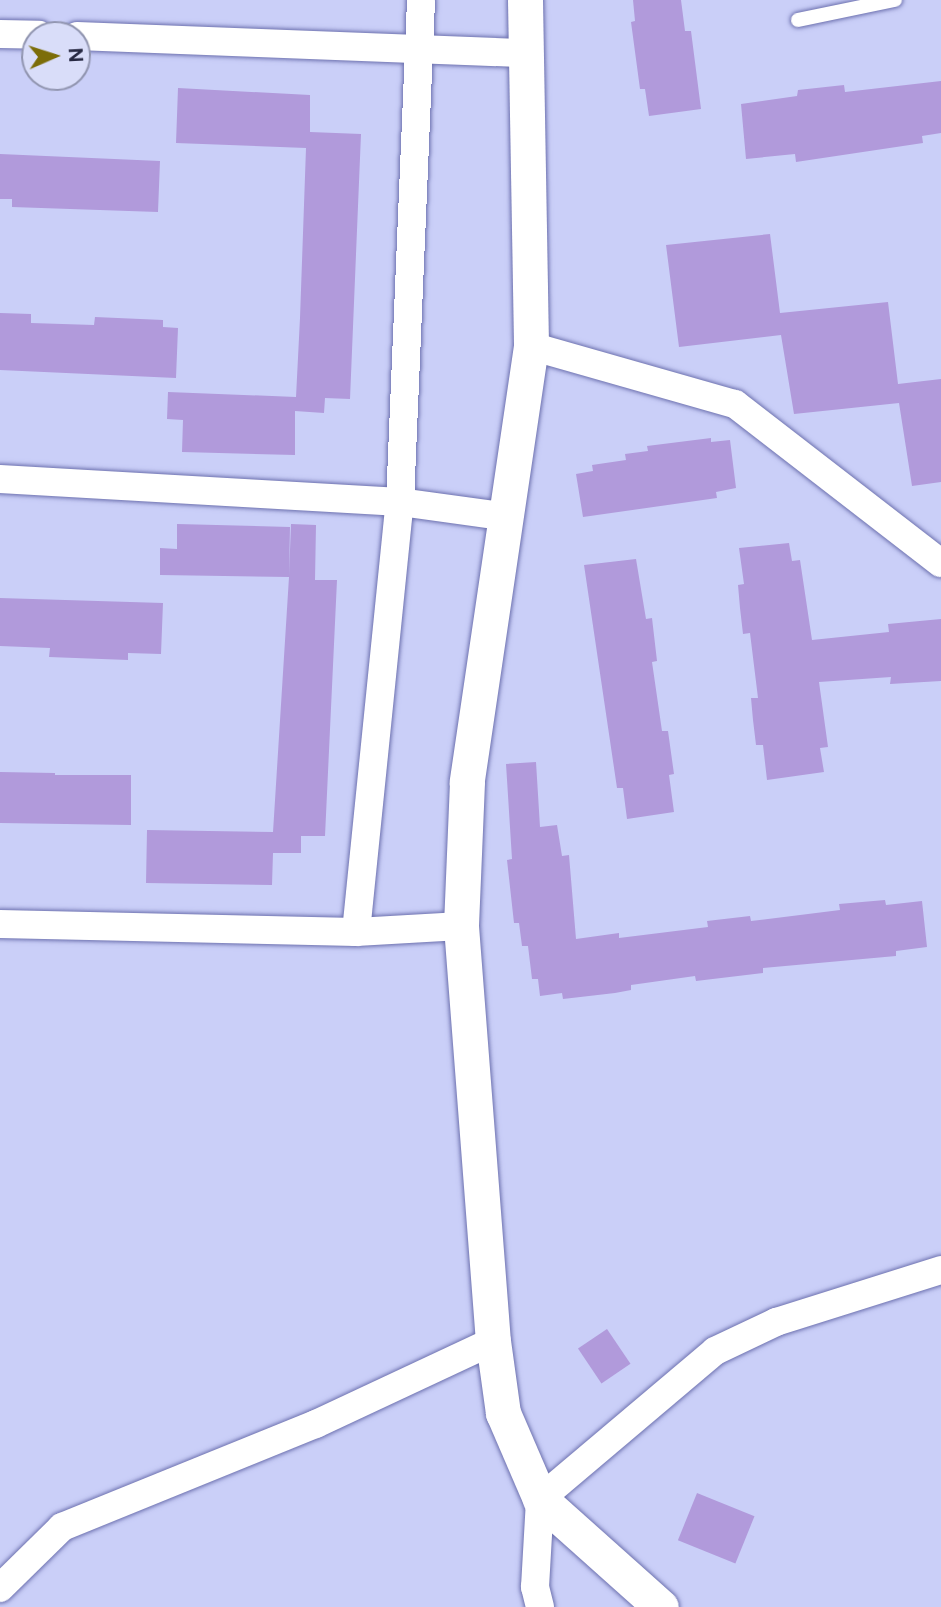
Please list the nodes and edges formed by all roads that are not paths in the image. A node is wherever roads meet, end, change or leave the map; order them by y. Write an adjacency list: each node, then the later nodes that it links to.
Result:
1 (421, 0): 8 (street)
2 (525, 0): 9 (street)
3 (895, 0): 4 (lane)
4 (798, 20)
5 (0, 34): 6 (street)
6 (21, 35)
7 (91, 36): 8 (street)
8 (418, 48): 9 (street); 12 (street)
9 (526, 53): 10 (street)
10 (531, 346): 13 (street); 14 (street)
11 (0, 479): 12 (street)
12 (400, 502): 13 (street); 17 (street)
13 (508, 517): 16 (street)
14 (941, 563)
15 (0, 924): 17 (street)
16 (461, 926): 17 (street); 19 (street)
17 (356, 932)
18 (941, 1270): 20 (street)
19 (493, 1341): 20 (street); 21 (street)
20 (540, 1499): 22 (street); 23 (street)
21 (0, 1588)
22 (540, 1607)
23 (661, 1607)

